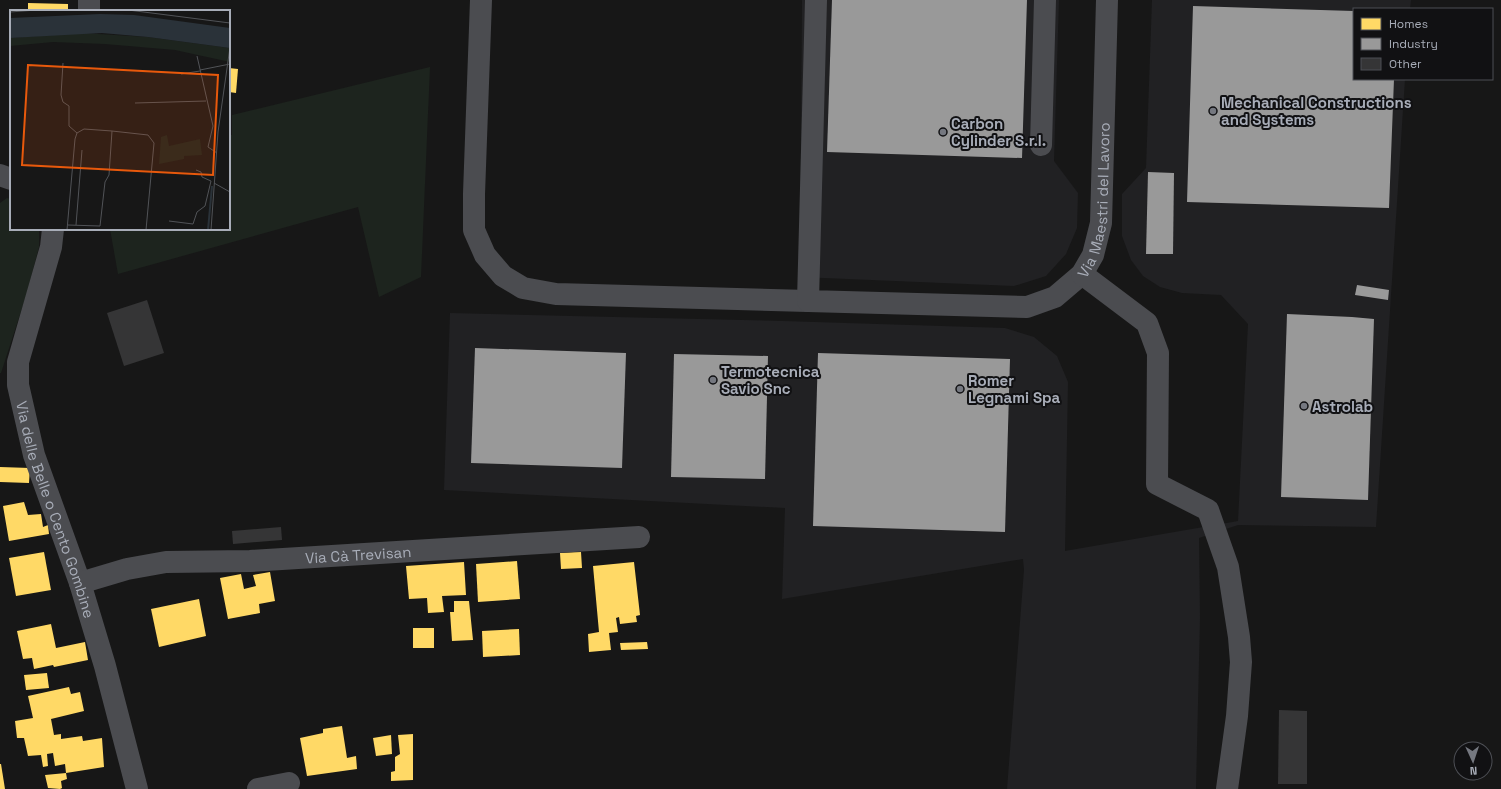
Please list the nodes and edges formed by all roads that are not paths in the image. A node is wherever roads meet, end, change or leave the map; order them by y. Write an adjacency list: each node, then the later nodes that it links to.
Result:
1 (481, 0): 10 (street)
2 (816, 0): 10 (street)
3 (1045, 0): 5 (street)
4 (1107, 0): 9 (street, Via Maestri del Lavoro)
5 (1041, 145)
6 (0, 174): 7 (street)
7 (10, 178)
8 (53, 230): 12 (street, Via delle Belle o Cento Gombine)
9 (1082, 274): 10 (street); 16 (street, Via Maestri del Lavoro)
10 (808, 302)
11 (639, 537): 12 (street, Via Cà Trevisan)
12 (80, 583): 14 (street, Via delle Belle o Cento Gombine)
13 (289, 783): 15 (street)
14 (138, 789)
15 (258, 789)
16 (1227, 789)

